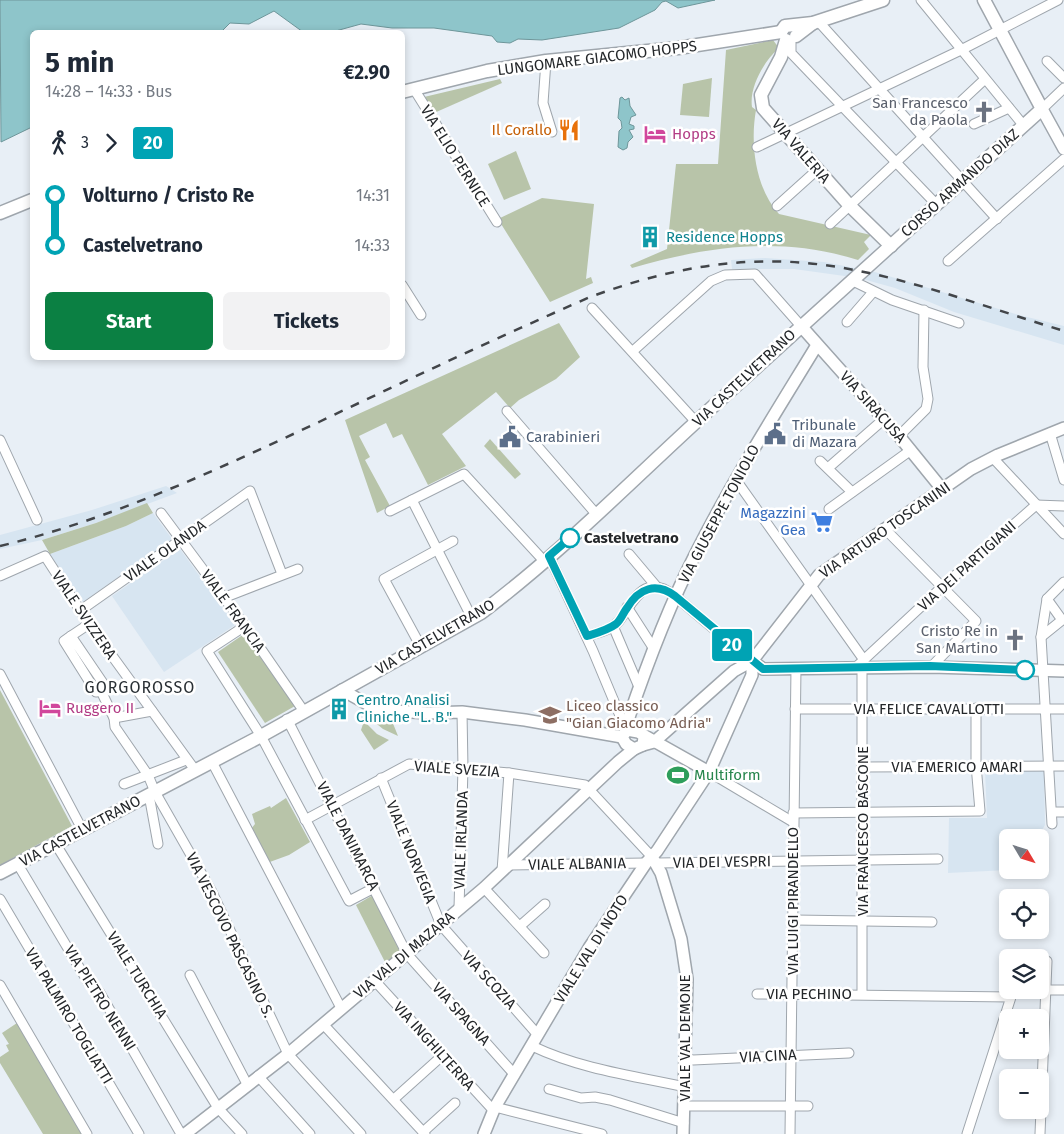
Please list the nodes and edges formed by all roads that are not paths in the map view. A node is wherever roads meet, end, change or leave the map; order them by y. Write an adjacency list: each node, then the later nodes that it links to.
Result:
1 (882, 0): 5 (main road, LUNGOMARE GIACOMO HOPPS)
2 (921, 0): 8 (street)
3 (984, 0): 6 (main road)
4 (1058, 0): 6 (street)
5 (815, 22): 7 (main road, LUNGOMARE GIACOMO HOPPS); 14 (street)
6 (1000, 29): 8 (street); 18 (main road)
7 (789, 35): 9 (main road, LUNGOMARE GIACOMO HOPPS); 16 (street); 22 (main road, VIA VALERIA)
8 (961, 50): 12 (street); 14 (street)
9 (546, 61): 15 (main road, LUNGOMARE GIACOMO HOPPS); 21 (street)
10 (1047, 61): 11 (street)
11 (1064, 78)
12 (985, 79): 17 (street); 23 (street)
13 (1064, 88): 18 (street, CORSO ARMANDO DIAZ)
14 (880, 89): 16 (street); 23 (street)
15 (408, 91): 36 (street, VIA ELIO PERNICE)
16 (842, 107): 22 (street); 27 (street)
17 (1009, 108): 19 (street); 20 (street)
18 (1042, 109): 20 (main road, CORSO ARMANDO DIAZ); 25 (street)
19 (974, 124)
20 (1024, 126): 29 (main road, CORSO ARMANDO DIAZ)
21 (552, 132)
22 (786, 134): 24 (street); 28 (main road, VIA VALERIA)
23 (924, 137): 27 (street); 29 (street)
24 (756, 147)
25 (1064, 149)
26 (1064, 159): 35 (street)
27 (896, 161): 31 (street); 33 (street)
28 (817, 170): 32 (street); 33 (main road, VIA VALERIA)
29 (963, 182): 31 (main road, CORSO ARMANDO DIAZ); 35 (street)
30 (30, 201): 34 (main road)
31 (937, 205): 38 (main road, CORSO ARMANDO DIAZ)
32 (777, 206)
33 (850, 206): 37 (street); 38 (main road, VIA VALERIA)
34 (0, 213)
35 (997, 219): 39 (street)
36 (497, 222)
37 (830, 224)
38 (891, 246): 40 (main road, CORSO ARMANDO DIAZ)
39 (948, 261)
40 (855, 280): 42 (street); 48 (main road, VIA CASTELVETRANO)
41 (405, 290): 45 (street)
42 (873, 292): 44 (street); 46 (street)
43 (592, 308): 50 (street)
44 (924, 310): 47 (street); 56 (street)
45 (421, 315)
46 (846, 322)
47 (959, 323)
48 (801, 326): 49 (street, VIA SIRACUSA); 50 (street); 53 (main road, VIA CASTELVETRANO)
49 (817, 345): 52 (street, VIA SIRACUSA); 62 (street, VIA GIUSEPPE TONIOLO)
50 (632, 351): 53 (street)
51 (507, 411): 72 (street)
52 (884, 419): 56 (street, VIA SIRACUSA); 61 (street)
53 (696, 422): 72 (main road, VIA CASTELVETRANO)
54 (1064, 428): 55 (street, VIA ARTURO TOSCANINI)
55 (1050, 433): 59 (street, VIA ARTURO TOSCANINI); 63 (street)
56 (899, 436): 58 (street, VIA SIRACUSA)
57 (0, 440): 73 (street)
58 (911, 450): 64 (street, VIA SIRACUSA); 65 (street)
59 (992, 458): 64 (street, VIA ARTURO TOSCANINI); 67 (street)
60 (820, 461): 61 (street)
61 (828, 468): 65 (street)
62 (736, 480): 85 (street); 88 (street, VIA GIUSEPPE TONIOLO)
63 (1064, 480)
64 (942, 489): 74 (street, VIA ARTURO TOSCANINI)
65 (852, 492): 69 (street)
66 (412, 500): 70 (street); 78 (street); 80 (street)
67 (1036, 505): 68 (street); 75 (street); 87 (street, VIA DEI PARTIGIANI)
68 (1064, 506)
69 (829, 509)
70 (390, 511)
71 (160, 513): 76 (street, VIALE FRANCIA)
72 (597, 515): 80 (main road, VIA CASTELVETRANO)
73 (37, 520)
74 (885, 529): 85 (street, VIA ARTURO TOSCANINI); 87 (street)
75 (1064, 534)
76 (180, 540): 82 (street, VIALE OLANDA); 89 (street, VIALE FRANCIA); 92 (street, VIALE OLANDA)
77 (453, 541): 78 (street)
78 (437, 550): 93 (street); 100 (street)
79 (629, 554): 86 (street)
80 (546, 558): 93 (main road, VIA CASTELVETRANO); 98 (street)
81 (298, 569): 82 (street)
82 (282, 574): 89 (street)
83 (0, 576): 92 (street, VIALE SVIZZERA)
84 (1064, 582): 90 (street)
85 (811, 583): 102 (street, VIA ARTURO TOSCANINI); 103 (street)
86 (656, 586): 88 (street); 91 (street)
87 (942, 587): 103 (street, VIA DEI PARTIGIANI); 104 (street)
88 (675, 596): 101 (street, VIA GIUSEPPE TONIOLO); 102 (street)
89 (223, 598): 96 (street, VIALE FRANCIA)
90 (1047, 599): 94 (street); 99 (street)
91 (627, 607): 97 (street); 101 (street)
92 (81, 610): 95 (street, VIALE SVIZZERA)
93 (472, 618): 100 (main road, VIA CASTELVETRANO)
94 (1063, 620): 99 (street)
95 (89, 624): 117 (street, VIALE SVIZZERA); 119 (street)
96 (245, 626): 116 (street, VIALE FRANCIA); 122 (street)
97 (613, 626): 98 (street); 109 (street)
98 (587, 636): 121 (street)
99 (1041, 637): 106 (street)
100 (421, 647): 110 (main road, VIA CASTELVETRANO)
101 (654, 649): 109 (street, VIA GIUSEPPE TONIOLO)
102 (752, 661): 105 (street); 123 (street, VIA VAL DI MAZARA); 133 (street, VIALE VAL DI NOTO)
103 (860, 666): 104 (street); 105 (street); 111 (street, VIA FRANCESCO BASCONE)
104 (930, 666): 106 (street)
105 (796, 668): 113 (street, VIA LUIGI PIRANDELLO)
106 (1044, 671): 107 (street); 114 (street)
107 (1064, 671)
108 (0, 674): 147 (street)
109 (639, 687): 121 (street, VIA GIUSEPPE TONIOLO)
110 (342, 690): 116 (main road, VIA CASTELVETRANO); 118 (street)
111 (863, 708): 112 (street, VIA FELICE CAVALLOTTI); 113 (street, VIA FELICE CAVALLOTTI); 129 (street, VIA FRANCESCO BASCONE)
112 (976, 708): 114 (street, VIA FELICE CAVALLOTTI); 127 (street)
113 (795, 709): 144 (street, VIA LUIGI PIRANDELLO)
114 (1047, 709): 115 (street, VIA FELICE CAVALLOTTI); 130 (street)
115 (1064, 709)
116 (303, 710): 120 (main road, VIA CASTELVETRANO)
117 (152, 711): 119 (street); 124 (street, VIALE SVIZZERA)
118 (462, 712): 121 (street); 131 (street, VIALE IRLANDA)
119 (114, 718): 135 (street)
120 (287, 719): 122 (main road, VIA CASTELVETRANO); 140 (street, VIALE DANIMARCA)
121 (624, 731): 123 (street); 123 (street); 126 (street, VIA GIUSEPPE TONIOLO)
122 (261, 736): 125 (main road, VIA CASTELVETRANO); 145 (street)
123 (644, 743): 126 (street, VIA VAL DI MAZARA); 133 (street)
124 (186, 760): 132 (street, VIALE SVIZZERA); 135 (street)
125 (212, 762): 132 (main road, VIA CASTELVETRANO); 178 (street)
126 (616, 763): 138 (street, VIA VAL DI MAZARA)
127 (976, 765): 129 (street, VIA EMERICO AMARI); 130 (street, VIA EMERICO AMARI); 141 (street)
128 (1064, 766): 130 (street, VIA EMERICO AMARI)
129 (863, 767): 141 (street, VIA FRANCESCO BASCONE)
130 (1050, 767): 142 (street)
131 (463, 768): 134 (street, VIALE SVEZIA); 136 (street, VIALE SVEZIA); 161 (street, VIALE IRLANDA)
132 (195, 770): 139 (main road, VIA CASTELVETRANO)
133 (708, 772): 144 (street); 152 (street, VIALE VAL DI NOTO)
134 (509, 773): 138 (street, VIALE SVEZIA); 155 (street)
135 (148, 775): 137 (street); 139 (street)
136 (381, 778): 140 (street, VIALE SVEZIA); 165 (street, VIALE NORVEGIA)
137 (124, 784)
138 (590, 789): 152 (street); 155 (street, VIA VAL DI MAZARA)
139 (152, 793): 147 (main road, VIA CASTELVETRANO); 149 (street); 183 (street, VIA VESCOVO PASCASINO S.)
140 (332, 803): 145 (street, VIALE SVEZIA); 157 (street, VIALE DANIMARCA)
141 (862, 812): 144 (street); 153 (street, VIA FRANCESCO BASCONE)
142 (1052, 812): 143 (street); 146 (street)
143 (1064, 812)
144 (793, 818): 151 (street, VIA LUIGI PIRANDELLO)
145 (305, 820): 157 (street)
146 (1052, 824)
147 (82, 829): 148 (main road, VIA CASTELVETRANO)
148 (55, 843): 154 (main road, VIA CASTELVETRANO); 197 (street, VIALE TURCHIA)
149 (158, 844)
150 (938, 859): 153 (street, VIA DEI VESPRI)
151 (792, 860): 152 (street, VIA DEI VESPRI); 153 (street, VIA DEI VESPRI); 162 (street, VIA LUIGI PIRANDELLO)
152 (652, 861): 155 (street, VIALE ALBANIA); 180 (street, VIALE VAL DI NOTO); 186 (street, VIALE VAL DEMONE)
153 (862, 861): 163 (street, VIA FRANCESCO BASCONE)
154 (17, 863): 156 (main road, VIA CASTELVETRANO); 203 (street, VIA PIETRO NENNI)
155 (506, 868): 158 (street, VIA VAL DI MAZARA)
156 (0, 873)
157 (374, 888): 168 (street, VIALE DANIMARCA)
158 (484, 888): 161 (street, VIA VAL DI MAZARA); 166 (street)
159 (0, 899): 202 (street, VIA PALMIRO TOGLIATTI)
160 (545, 904): 166 (street)
161 (459, 908): 165 (street, VIA VAL DI MAZARA)
162 (794, 920): 163 (street); 175 (street, VIA LUIGI PIRANDELLO)
163 (863, 920): 164 (street); 176 (street, VIA FRANCESCO BASCONE)
164 (932, 922)
165 (440, 925): 168 (street, VIA VAL DI MAZARA); 180 (street, VIA SCOZIA)
166 (520, 926): 167 (street)
167 (544, 953)
168 (407, 954): 170 (street, VIA VAL DI MAZARA); 187 (street, VIA SPAGNA)
169 (190, 975): 189 (street)
170 (375, 981): 178 (street, VIA VAL DI MAZARA); 184 (street, VIA INGHILTERRA)
171 (0, 985): 201 (street)
172 (1049, 990): 173 (street)
173 (1064, 990)
174 (757, 994): 175 (street, VIA PECHINO)
175 (793, 994): 176 (street, VIA PECHINO); 185 (street, VIA LUIGI PIRANDELLO)
176 (862, 994): 210 (street, VIA PECHINO)
177 (1046, 999): 211 (street)
178 (341, 1008): 179 (street, VIA VAL DI MAZARA)
179 (323, 1024): 183 (street, VIA VAL DI MAZARA); 192 (street)
180 (538, 1035): 181 (street, VIALE VAL DI NOTO)
181 (532, 1046): 187 (street, VIALE VAL DI NOTO); 190 (street)
182 (849, 1053): 185 (street, VIA CINA)
183 (288, 1054): 188 (street, VIA VAL DI MAZARA); 206 (street, VIA VESCOVO PASCASINO S.)
184 (443, 1055): 192 (street); 198 (street, VIA INGHILTERRA)
185 (791, 1055): 186 (street, VIA CINA); 194 (street, VIA LUIGI PIRANDELLO)
186 (687, 1059): 190 (street, VIALE VAL DEMONE)
187 (514, 1074): 198 (street, VIALE VAL DI NOTO)
188 (258, 1076): 189 (street, VIA VAL DI MAZARA); 205 (street)
189 (247, 1084): 197 (street, VIA VAL DI MAZARA)
190 (686, 1086): 195 (street, VIALE VAL DEMONE)
191 (549, 1088): 199 (street)
192 (394, 1099): 200 (street)
193 (455, 1103): 200 (street)
194 (790, 1105): 195 (street); 196 (street); 209 (street, VIA LUIGI PIRANDELLO)
195 (686, 1106): 199 (street, VIALE VAL DEMONE)
196 (808, 1106)
197 (218, 1108): 203 (street, VIA VAL DI MAZARA); 204 (street, VIALE TURCHIA)
198 (494, 1109): 207 (street, VIALE VAL DI NOTO); 208 (street)
199 (684, 1129)
200 (424, 1133)
201 (87, 1134)
202 (138, 1134)
203 (183, 1134)
204 (242, 1134)
205 (310, 1134)
206 (360, 1134)
207 (484, 1134)
208 (602, 1134)
209 (790, 1134)
210 (967, 1134)
211 (1040, 1134)

